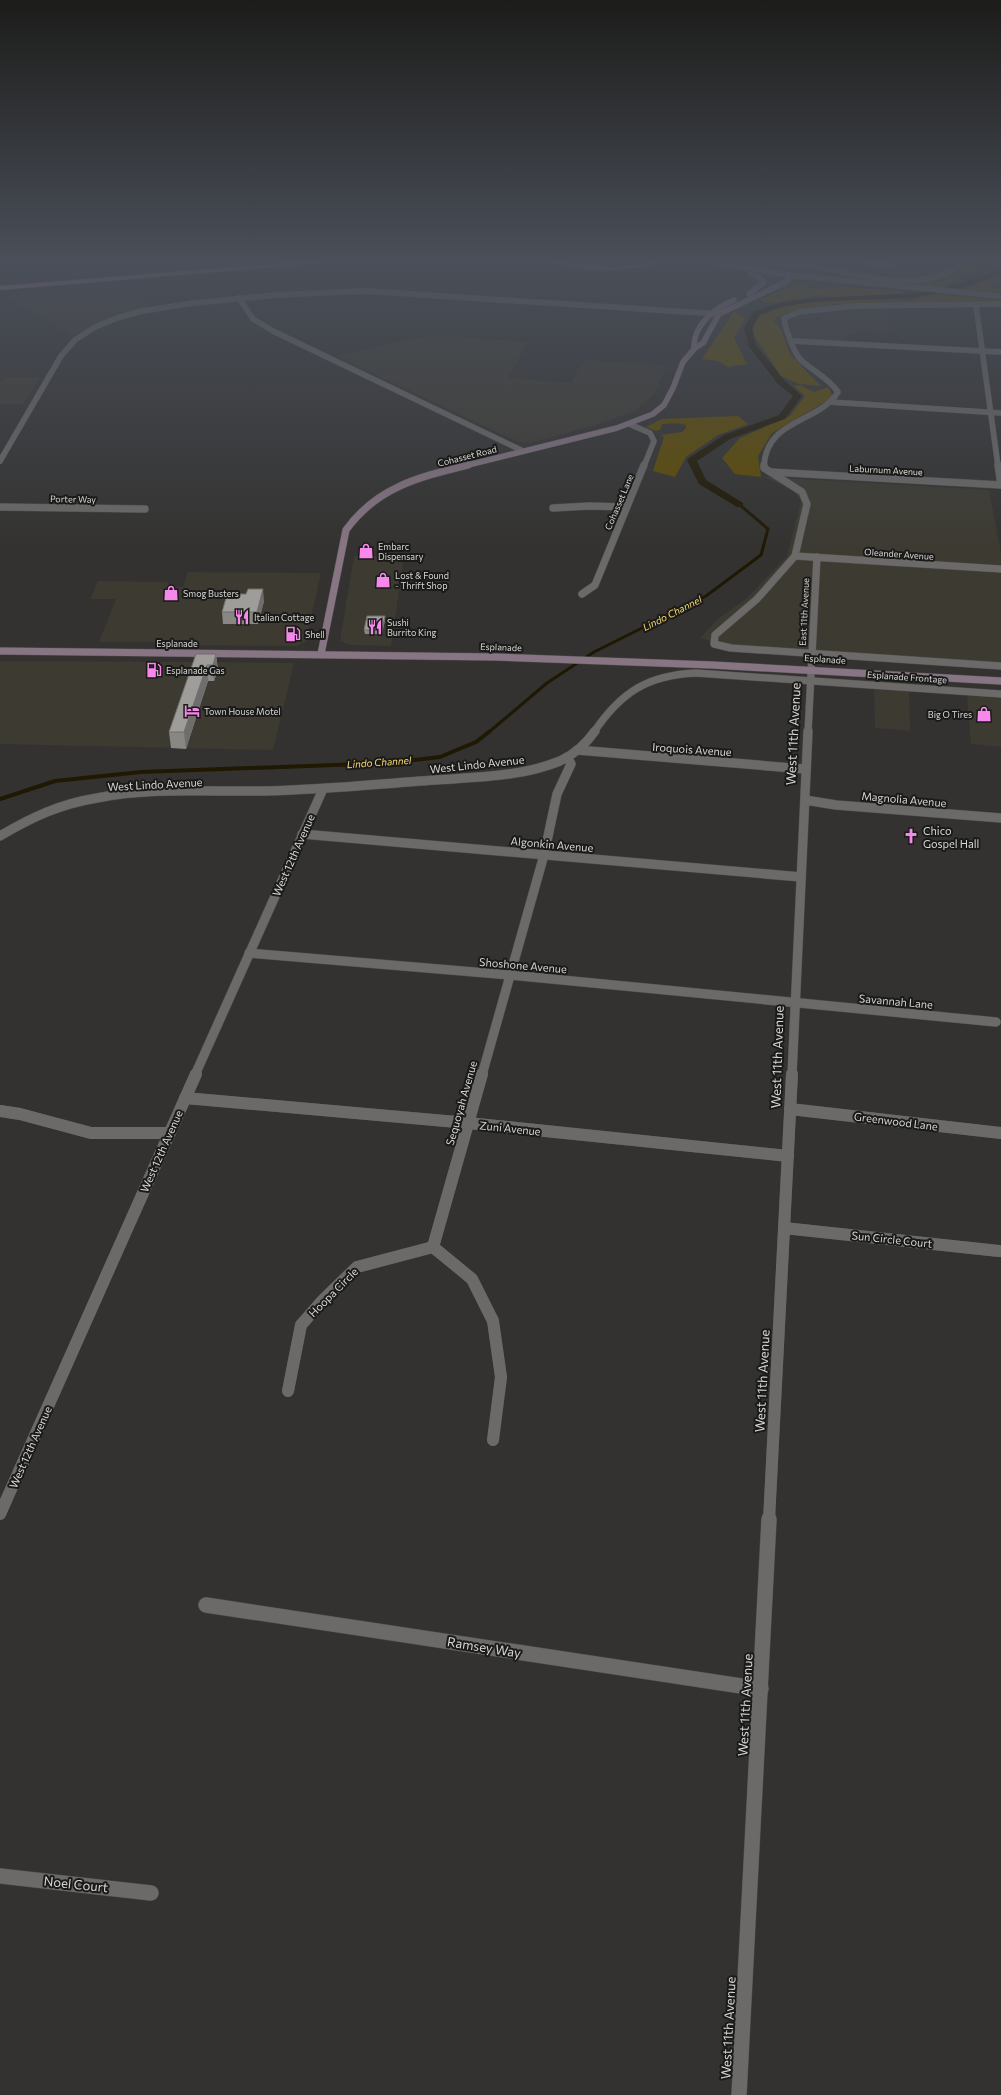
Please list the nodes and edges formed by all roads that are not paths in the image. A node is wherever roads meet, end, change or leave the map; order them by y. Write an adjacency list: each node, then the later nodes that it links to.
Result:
1 (60, 358): 11 (street)
2 (329, 358): 10 (street)
3 (686, 358): 9 (main road, Cohasset Road)
4 (799, 358): 6 (street)
5 (983, 358): 7 (street)
6 (830, 402): 7 (street); 12 (street)
7 (991, 412): 8 (street); 13 (street)
8 (1001, 413)
9 (629, 424): 10 (main road, Cohasset Road); 15 (street, Cohasset Lane)
10 (523, 451): 24 (main road, Cohasset Road)
11 (0, 461)
12 (769, 472): 13 (street, Laburnum Avenue); 18 (street)
13 (1001, 485)
14 (0, 507): 17 (street, Porter Way)
15 (626, 507): 16 (street); 21 (street, Cohasset Lane)
16 (552, 508)
17 (145, 509)
18 (795, 556): 19 (street, Oleander Avenue); 23 (street, Esplanade Frontage)
19 (817, 557): 20 (street, Oleander Avenue); 23 (street, East 11th Avenue)
20 (1001, 569)
21 (582, 594)
22 (0, 651): 24 (main road, Esplanade)
23 (812, 653): 25 (street, Esplanade Frontage); 26 (street, East 11th Avenue)
24 (321, 654): 26 (main road, Esplanade)
25 (1001, 666)
26 (812, 668): 27 (street, West 11th Avenue); 28 (main road, Esplanade)
27 (811, 681): 29 (street, Esplanade Frontage); 30 (street, West Lindo Avenue); 32 (street, West 11th Avenue)
28 (1001, 682)
29 (1001, 694)
30 (577, 750): 31 (street, West Lindo Avenue); 32 (street, Iroquois Avenue)
31 (567, 757): 33 (street, West Lindo Avenue); 38 (street, Sequoyah Avenue)
32 (805, 769): 34 (street, West 11th Avenue)
33 (323, 788): 36 (street, West 12th Avenue); 37 (street, West Lindo Avenue)
34 (805, 800): 35 (street, Magnolia Avenue); 39 (street, West 11th Avenue)
35 (1001, 818)
36 (302, 834): 38 (street, Algonkin Avenue); 40 (street, West 12th Avenue)
37 (0, 836)
38 (544, 855): 39 (street, Algonkin Avenue); 41 (street, Sequoyah Avenue)
39 (801, 877): 42 (street, West 11th Avenue)
40 (249, 953): 41 (street, Shoshone Avenue); 44 (street, West 12th Avenue)
41 (510, 975): 42 (street, Shoshone Avenue); 47 (street, Sequoyah Avenue)
42 (794, 1004): 43 (street, Savannah Lane); 45 (street, West 11th Avenue)
43 (996, 1022)
44 (185, 1098): 47 (street, Zuni Avenue); 48 (street, West 12th Avenue)
45 (790, 1109): 49 (street, Greenwood Lane); 50 (street, West 11th Avenue)
46 (0, 1112): 48 (street)
47 (468, 1123): 50 (street, Zuni Avenue); 52 (street, Sequoyah Avenue)
48 (169, 1133): 56 (street, West 12th Avenue)
49 (1001, 1133)
50 (788, 1156): 51 (street, West 11th Avenue)
51 (784, 1228): 53 (street, Sun Circle Court); 58 (street, West 11th Avenue)
52 (433, 1247): 54 (street, Hoopa Circle); 55 (street)
53 (999, 1251)
54 (288, 1391)
55 (492, 1440)
56 (0, 1514)
57 (206, 1605): 58 (street, Ramsey Way)
58 (761, 1689): 61 (street, West 11th Avenue)
59 (0, 1876): 60 (street, Noel Court)
60 (151, 1892)
61 (740, 2095)

